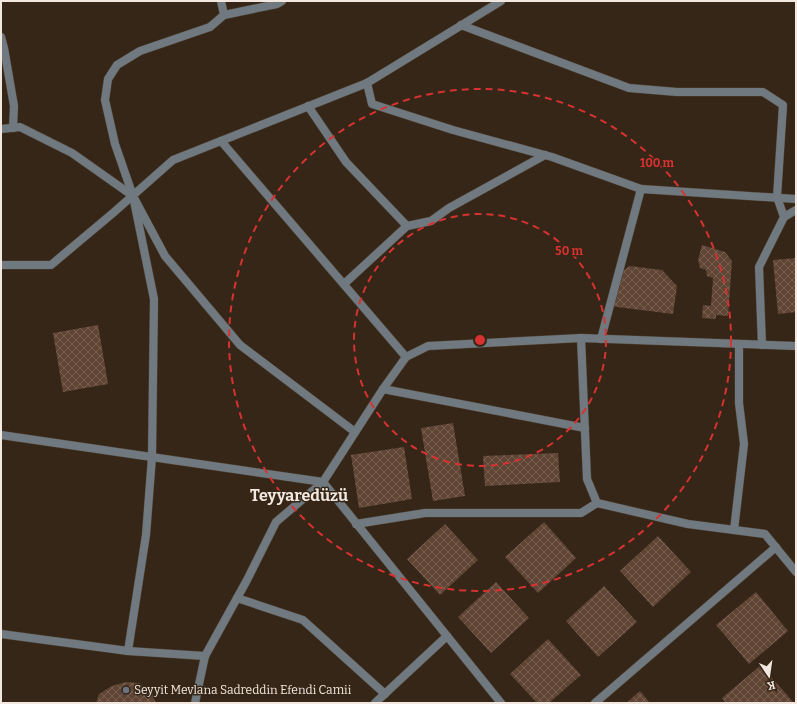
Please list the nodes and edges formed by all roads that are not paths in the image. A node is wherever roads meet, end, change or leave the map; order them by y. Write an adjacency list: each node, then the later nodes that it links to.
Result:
1 (221, 1): 4 (street)
2 (282, 1): 4 (street)
3 (501, 1): 5 (street)
4 (224, 15): 14 (street)
5 (461, 26): 7 (street); 15 (street)
6 (1, 36): 9 (street)
7 (367, 83): 8 (street); 12 (street)
8 (308, 106): 11 (street); 19 (street)
9 (13, 128): 10 (street); 14 (street)
10 (1, 129)
11 (221, 141): 14 (street); 21 (street)
12 (545, 155): 13 (street); 19 (street)
13 (641, 189): 15 (street); 23 (street)
14 (133, 196): 20 (street); 30 (street); 32 (street)
15 (777, 198): 16 (street); 18 (street)
16 (796, 199)
17 (796, 210): 18 (street)
18 (784, 217): 25 (street)
19 (408, 226): 21 (street)
20 (1, 264)
21 (344, 284): 27 (street)
22 (581, 338): 23 (street); 27 (street); 29 (street)
23 (601, 339): 24 (street)
24 (739, 344): 25 (street); 36 (street)
25 (762, 345): 26 (street)
26 (796, 346)
27 (406, 356): 28 (street)
28 (383, 389): 29 (street); 30 (street)
29 (585, 428): 34 (street)
30 (355, 432): 33 (street)
31 (1, 435): 32 (street)
32 (152, 457): 33 (street); 42 (street)
33 (323, 482): 35 (street); 39 (street)
34 (597, 503): 35 (street); 36 (street)
35 (356, 524): 41 (street)
36 (734, 530): 37 (street)
37 (776, 547): 38 (street); 48 (street)
38 (796, 572)
39 (237, 598): 43 (street); 44 (street)
40 (1, 634): 42 (street)
41 (447, 636): 44 (street); 47 (street)
42 (128, 651): 43 (street)
43 (205, 656): 45 (street)
44 (385, 694): 46 (street)
45 (195, 703)
46 (375, 703)
47 (501, 703)
48 (595, 703)

